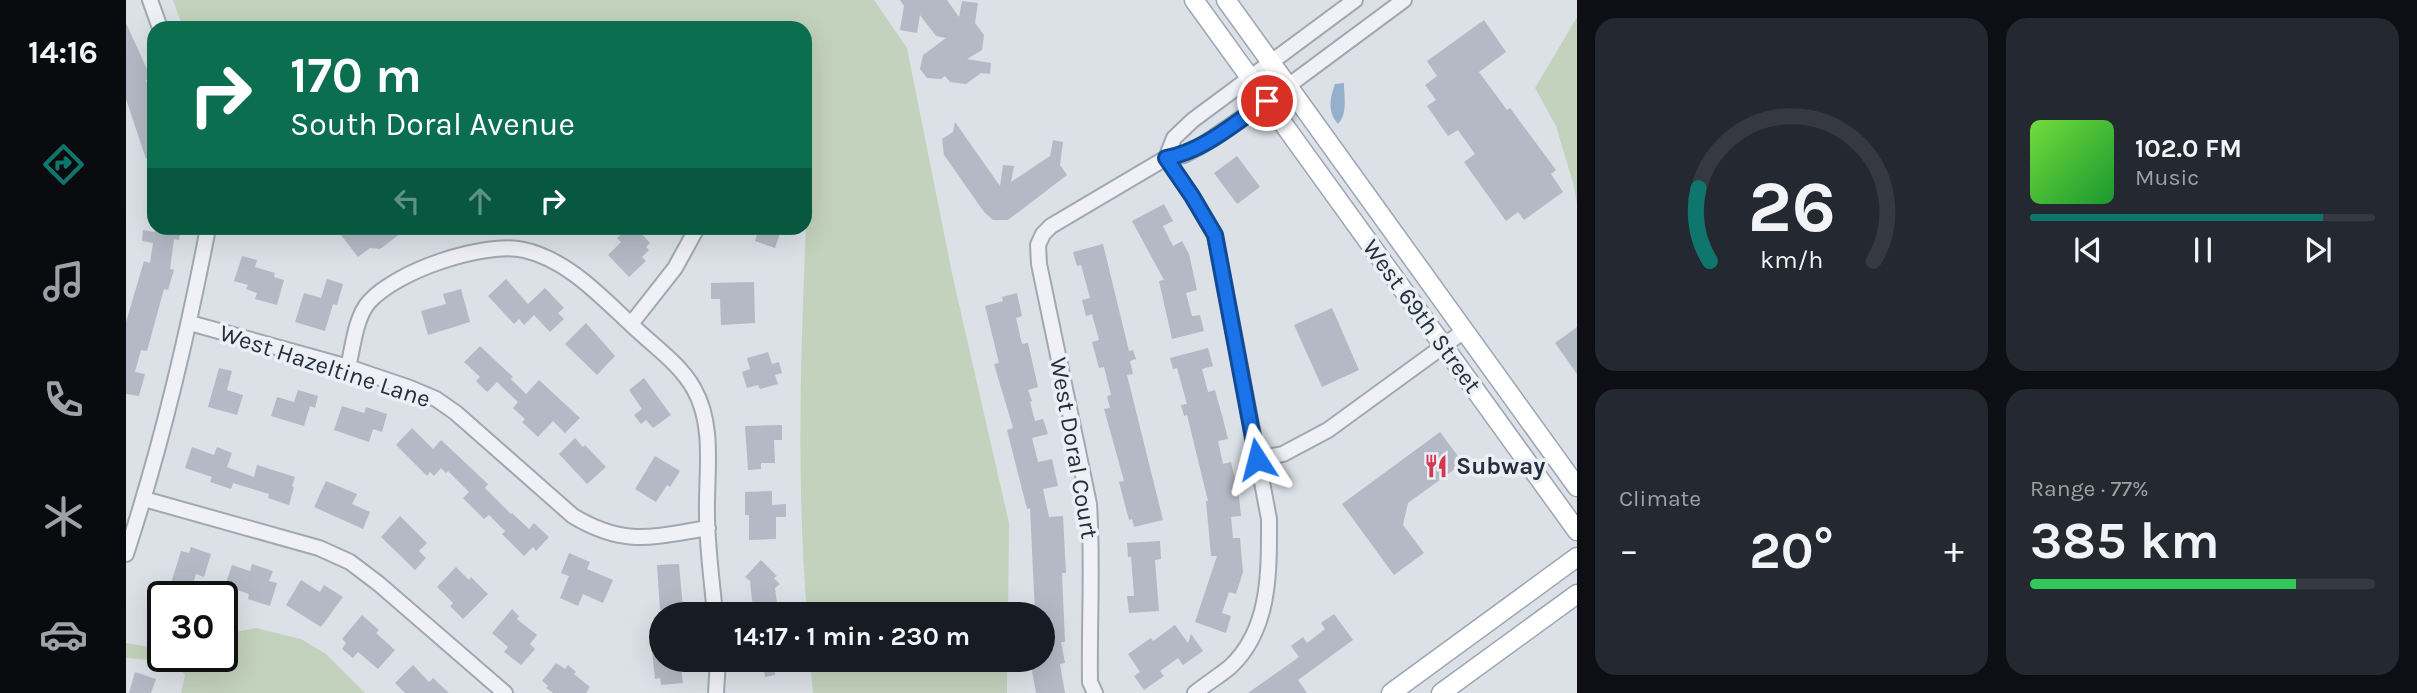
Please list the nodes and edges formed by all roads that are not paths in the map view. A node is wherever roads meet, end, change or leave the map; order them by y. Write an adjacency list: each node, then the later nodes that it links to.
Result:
1 (150, 0): 8 (street)
2 (1194, 0): 10 (main road, West 69th Street)
3 (1226, 0): 9 (main road, West 69th Street)
4 (1355, 0): 9 (street)
5 (1377, 0): 7 (street)
6 (1404, 0): 7 (street)
7 (1387, 13): 11 (street)
8 (158, 21)
9 (1271, 62): 10 (street); 11 (main road, West 69th Street)
10 (1250, 78): 12 (main road, West 69th Street); 13 (street)
11 (1288, 86): 12 (street); 18 (main road, West 69th Street)
12 (1267, 101): 13 (street); 19 (main road, West 69th Street)
13 (1166, 158): 21 (street); 33 (street, West Doral Court)
14 (207, 235): 16 (street)
15 (693, 235): 17 (street)
16 (190, 323): 20 (street, West Hazeltine Lane); 23 (street)
17 (631, 324): 20 (street); 24 (street)
18 (1464, 331): 19 (street); 22 (main road, West 69th Street)
19 (1444, 345): 21 (street); 25 (main road, West 69th Street)
20 (348, 367): 24 (street, West Hazeltine Lane)
21 (1257, 459): 34 (street)
22 (1577, 487)
23 (144, 499): 26 (street); 31 (street)
24 (708, 528): 29 (street)
25 (1577, 531)
26 (126, 554)
27 (1577, 557): 35 (main road)
28 (1577, 594): 36 (main road)
29 (714, 602)
30 (717, 672): 32 (street)
31 (505, 693)
32 (716, 693)
33 (1095, 693)
34 (1195, 693)
35 (1391, 693)
36 (1441, 693)

